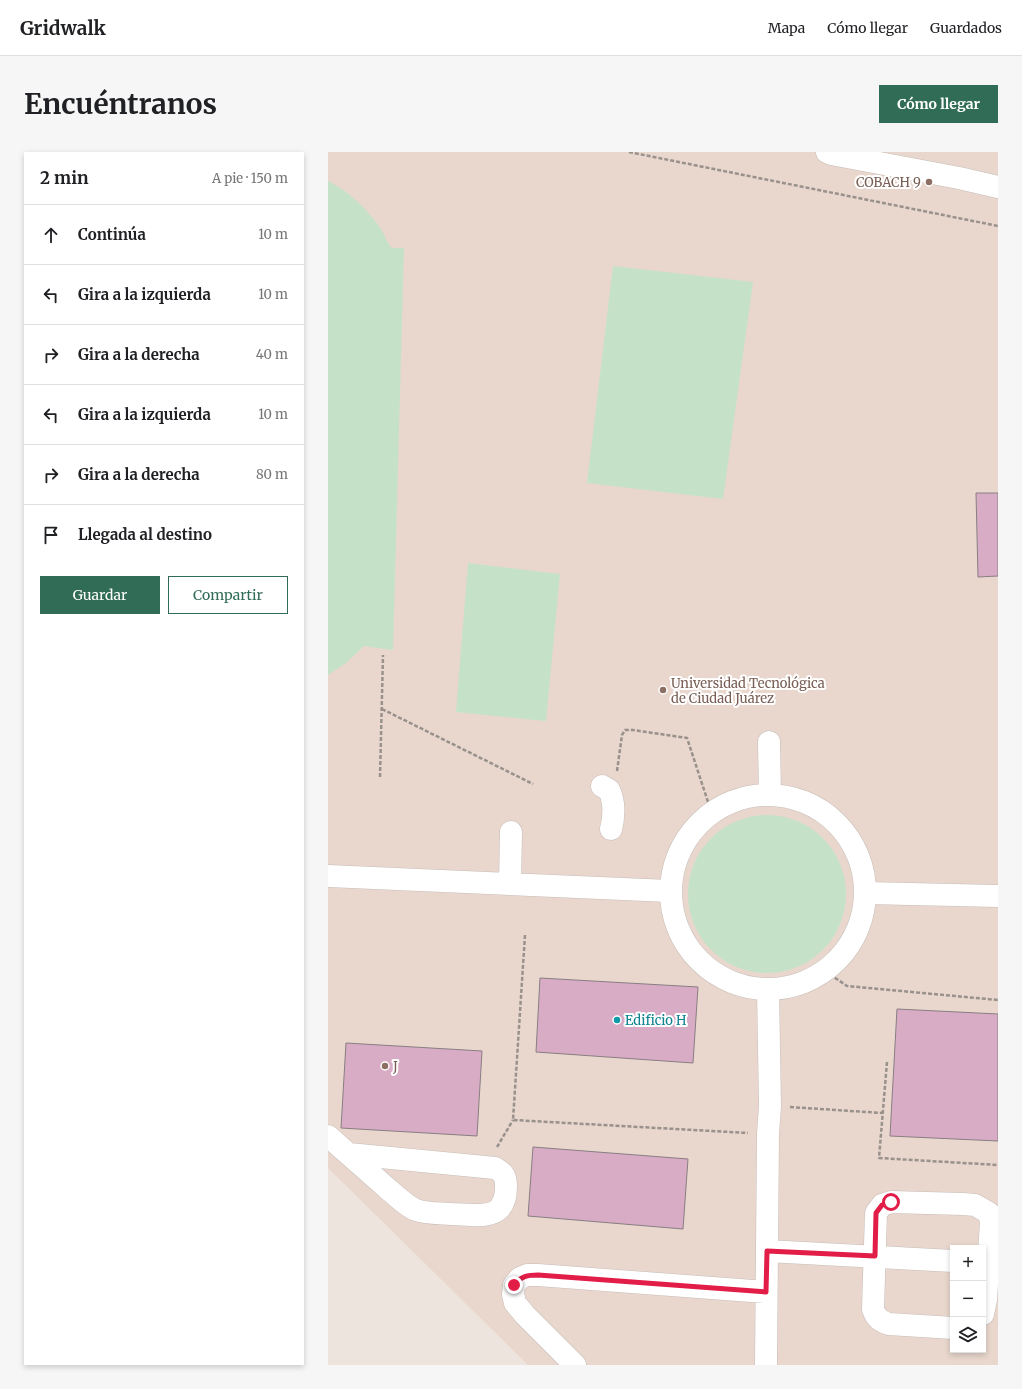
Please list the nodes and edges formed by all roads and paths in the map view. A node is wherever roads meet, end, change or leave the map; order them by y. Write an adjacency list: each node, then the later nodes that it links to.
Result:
1 (629, 152): 4 (path)
2 (827, 152): 3 (lane)
3 (998, 187)
4 (998, 226)
5 (383, 655): 6 (path)
6 (382, 709): 8 (path); 9 (path)
7 (769, 742): 11 (lane)
8 (380, 777)
9 (533, 784)
10 (606, 788): 12 (path); 13 (lane)
11 (770, 794): 12 (lane); 18 (lane)
12 (711, 812): 17 (lane)
13 (611, 829)
14 (511, 832): 16 (lane)
15 (328, 876): 16 (lane)
16 (510, 883): 17 (lane)
17 (669, 891): 22 (lane)
18 (866, 894): 19 (lane); 21 (lane)
19 (998, 896)
20 (525, 935): 27 (path)
21 (825, 971): 22 (lane); 23 (path)
22 (768, 989): 25 (lane)
23 (998, 1000)
24 (887, 1062): 26 (path)
25 (770, 1106): 26 (path); 28 (lane)
26 (882, 1113): 31 (path)
27 (513, 1120): 28 (path); 32 (path)
28 (768, 1134): 33 (lane)
29 (328, 1136): 30 (lane)
30 (349, 1154): 32 (lane); 32 (lane)
31 (998, 1164)
32 (484, 1167)
33 (767, 1251): 34 (lane); 37 (lane)
34 (875, 1256): 35 (lane); 36 (lane); 38 (lane)
35 (950, 1261)
36 (986, 1262)
37 (766, 1292): 39 (lane); 40 (lane)
38 (950, 1328)
39 (575, 1365)
40 (766, 1365)

